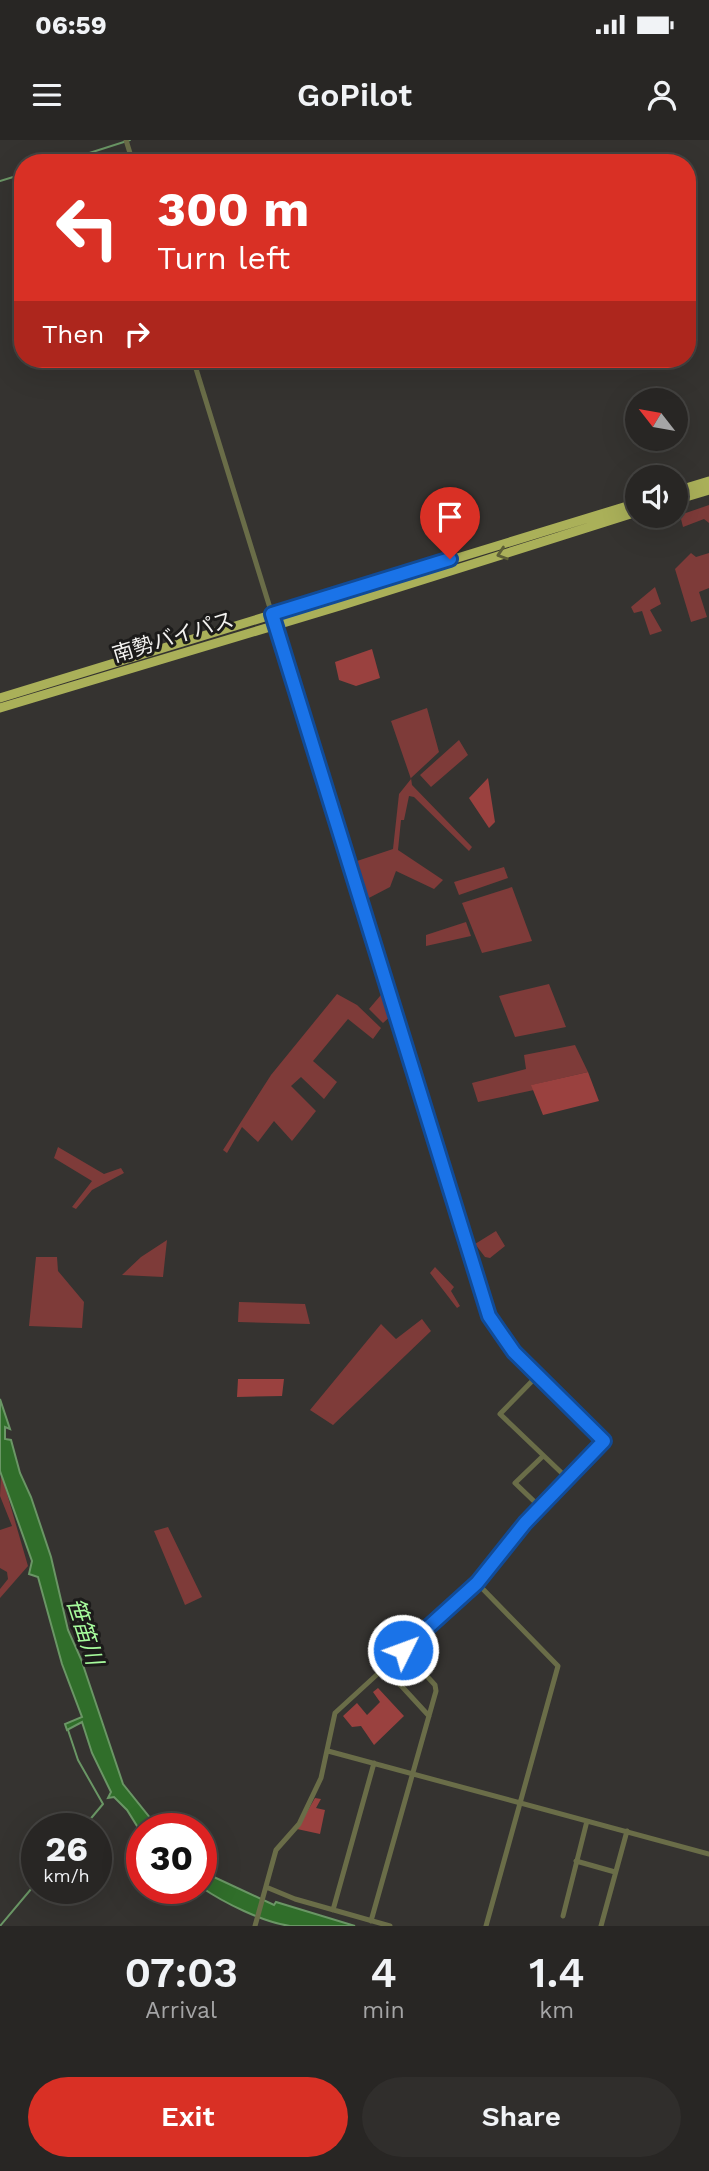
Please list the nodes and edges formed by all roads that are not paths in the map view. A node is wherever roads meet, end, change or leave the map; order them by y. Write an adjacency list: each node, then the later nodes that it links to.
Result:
1 (196, 368): 8 (street)
2 (709, 481): 3 (highway)
3 (688, 487)
4 (709, 490): 5 (highway)
5 (688, 496)
6 (625, 507): 8 (highway, 南勢バイパス)
7 (625, 516): 9 (highway, 南勢バイパス, one-way to 9)
8 (272, 614): 9 (street); 10 (highway, 南勢バイパス)
9 (275, 625): 11 (highway, 南勢バイパス); 12 (street)
10 (0, 698)
11 (0, 708)
12 (538, 1375): 13 (street); 14 (street)
13 (542, 1457): 14 (street); 15 (street)
14 (567, 1478): 15 (street)
15 (540, 1507): 16 (street)
16 (477, 1583): 17 (street); 23 (street)
17 (403, 1650): 18 (street); 19 (street)
18 (384, 1667): 19 (street); 20 (street)
19 (429, 1716): 22 (street)
20 (328, 1751): 21 (street); 29 (street)
21 (374, 1763): 22 (street); 30 (street)
22 (414, 1773): 23 (street); 32 (street)
23 (520, 1802): 24 (street); 35 (street)
24 (587, 1821): 25 (street); 27 (street)
25 (627, 1832): 26 (street); 28 (street)
26 (709, 1854)
27 (576, 1861): 28 (street); 31 (street)
28 (615, 1872): 36 (street)
29 (267, 1887): 30 (street); 33 (street)
30 (333, 1910): 32 (street)
31 (563, 1916)
32 (372, 1921): 34 (street)
33 (255, 1926)
34 (390, 1926)
35 (486, 1926)
36 (601, 1926)

